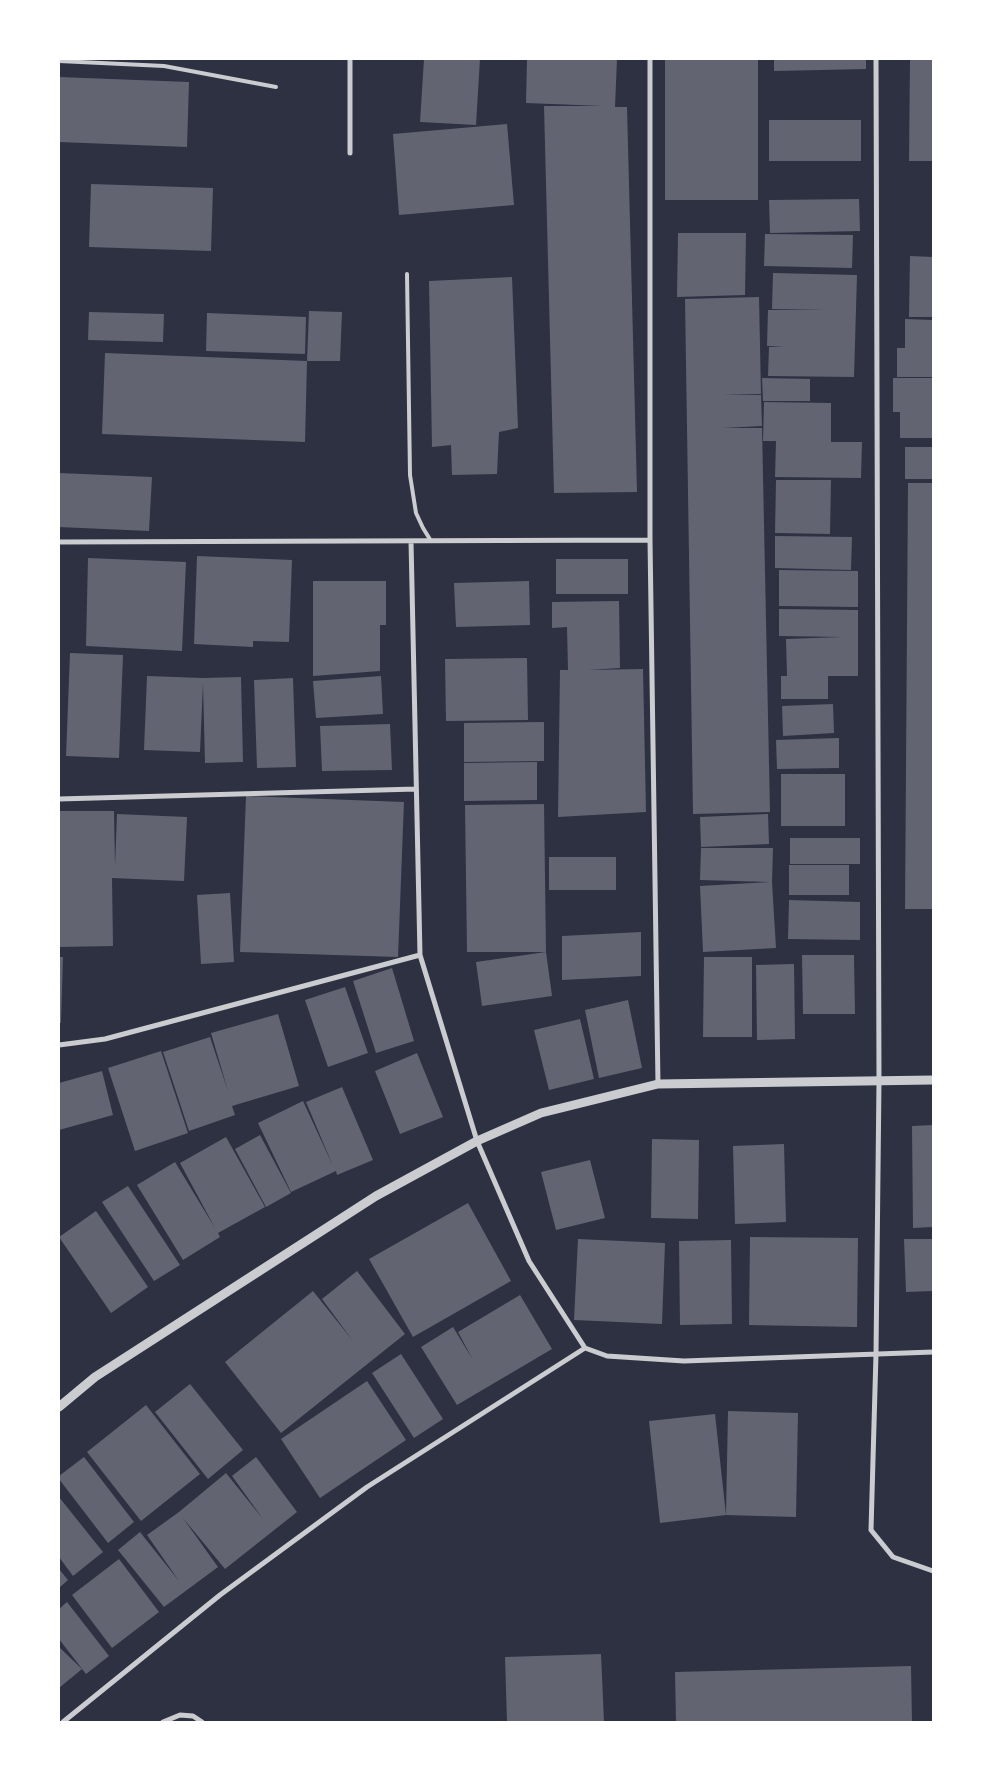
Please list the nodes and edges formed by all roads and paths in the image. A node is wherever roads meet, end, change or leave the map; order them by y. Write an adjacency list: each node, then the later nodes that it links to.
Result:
1 (350, 59): 6 (street)
2 (650, 59): 8 (street)
3 (876, 59): 17 (street)
4 (59, 60): 5 (lane)
5 (276, 87)
6 (350, 153)
7 (407, 274): 10 (lane)
8 (650, 540): 10 (street); 18 (street)
9 (411, 541): 10 (street); 11 (street); 12 (street)
10 (431, 541)
11 (59, 542)
12 (416, 789): 13 (street); 14 (street)
13 (59, 799)
14 (420, 955): 15 (street); 19 (street)
15 (59, 1045)
16 (933, 1080): 17 (street)
17 (879, 1081): 18 (street); 22 (street)
18 (658, 1084): 19 (street)
19 (477, 1141): 20 (street); 23 (street)
20 (586, 1348): 22 (street); 25 (street)
21 (933, 1352): 22 (street)
22 (876, 1354): 24 (street)
23 (59, 1407)
24 (933, 1571)
25 (63, 1722)
26 (164, 1722): 27 (street)
27 (202, 1722)

